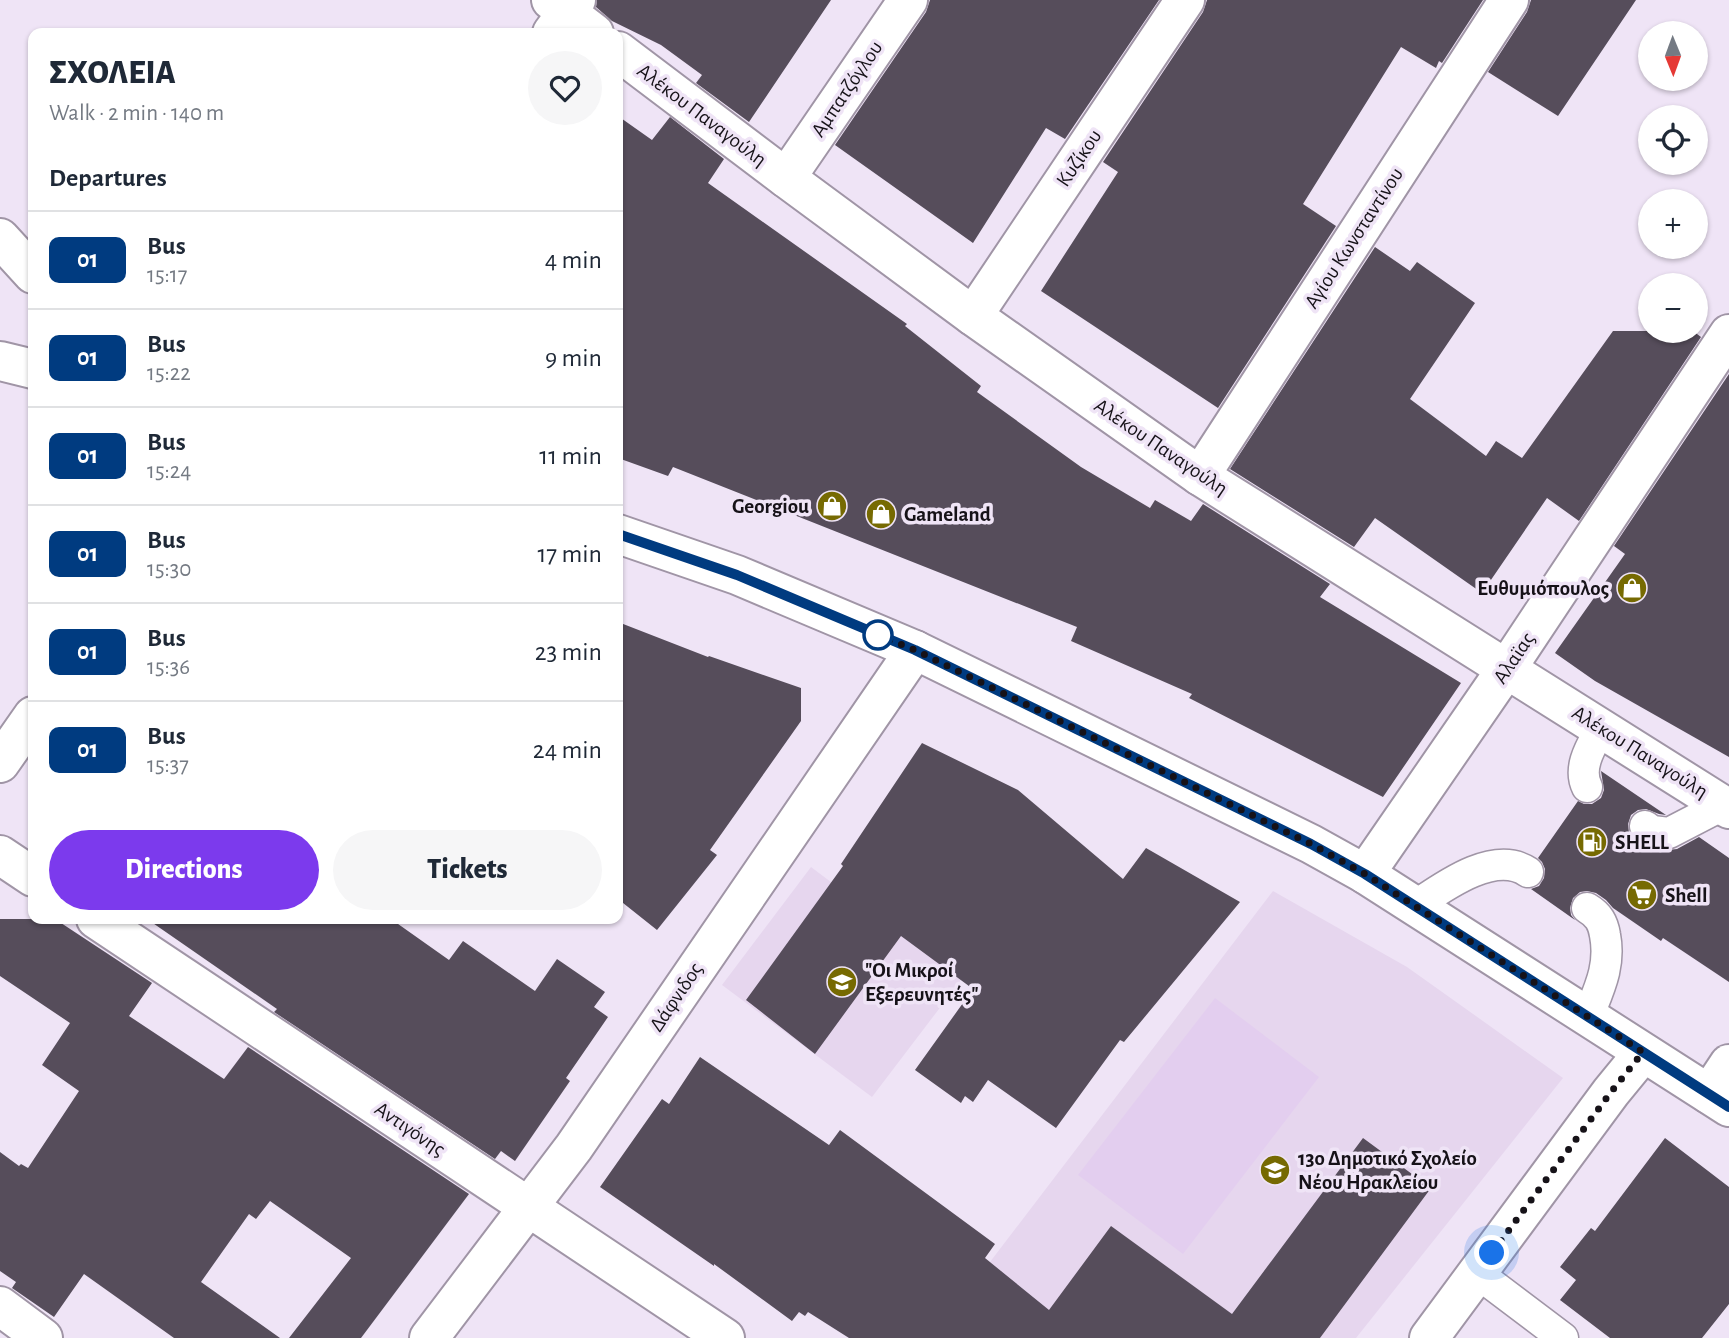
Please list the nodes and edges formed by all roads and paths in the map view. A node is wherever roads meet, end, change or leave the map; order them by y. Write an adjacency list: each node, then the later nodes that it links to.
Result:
1 (908, 0): 5 (street, Αμπατζόγλου)
2 (1185, 0): 8 (street, Κυζίκου)
3 (1509, 0): 12 (street, Αγίου Κωνσταντίνου)
4 (623, 55): 5 (street, Αλέκου Παναγούλη)
5 (786, 178): 8 (street, Αλέκου Παναγούλη)
6 (0, 238): 7 (street)
7 (28, 269)
8 (972, 316): 12 (street, Αλέκου Παναγούλη)
9 (1729, 334): 15 (street, Αλαϊας)
10 (0, 361): 11 (street)
11 (28, 368)
12 (1200, 476): 15 (street, Αλέκου Παναγούλη)
13 (623, 536): 14 (street)
14 (915, 650): 25 (street); 32 (street, Δάφνιδος)
15 (1507, 668): 17 (street, Αλέκου Παναγούλη); 25 (street, Αλαϊας)
16 (28, 723): 18 (street)
17 (1601, 728): 19 (lane); 20 (street, Αλέκου Παναγούλη)
18 (0, 763)
19 (1587, 787)
20 (1726, 807): 21 (lane)
21 (1645, 826)
22 (0, 855): 24 (street)
23 (1528, 872): 26 (lane)
24 (28, 874)
25 (1365, 874): 26 (street)
26 (1415, 906): 29 (street)
27 (1587, 908): 29 (lane)
28 (103, 924): 32 (street, Αντιγόνης)
29 (1588, 1017): 30 (street)
30 (1643, 1052): 31 (street); 33 (street)
31 (1722, 1088)
32 (529, 1208): 36 (street, Δάφνιδος); 37 (street, Αντιγόνης)
33 (1477, 1273): 38 (street); 39 (lane)
34 (0, 1306): 35 (street)
35 (43, 1338)
36 (429, 1338)
37 (725, 1338)
38 (1429, 1338)
39 (1563, 1338)

